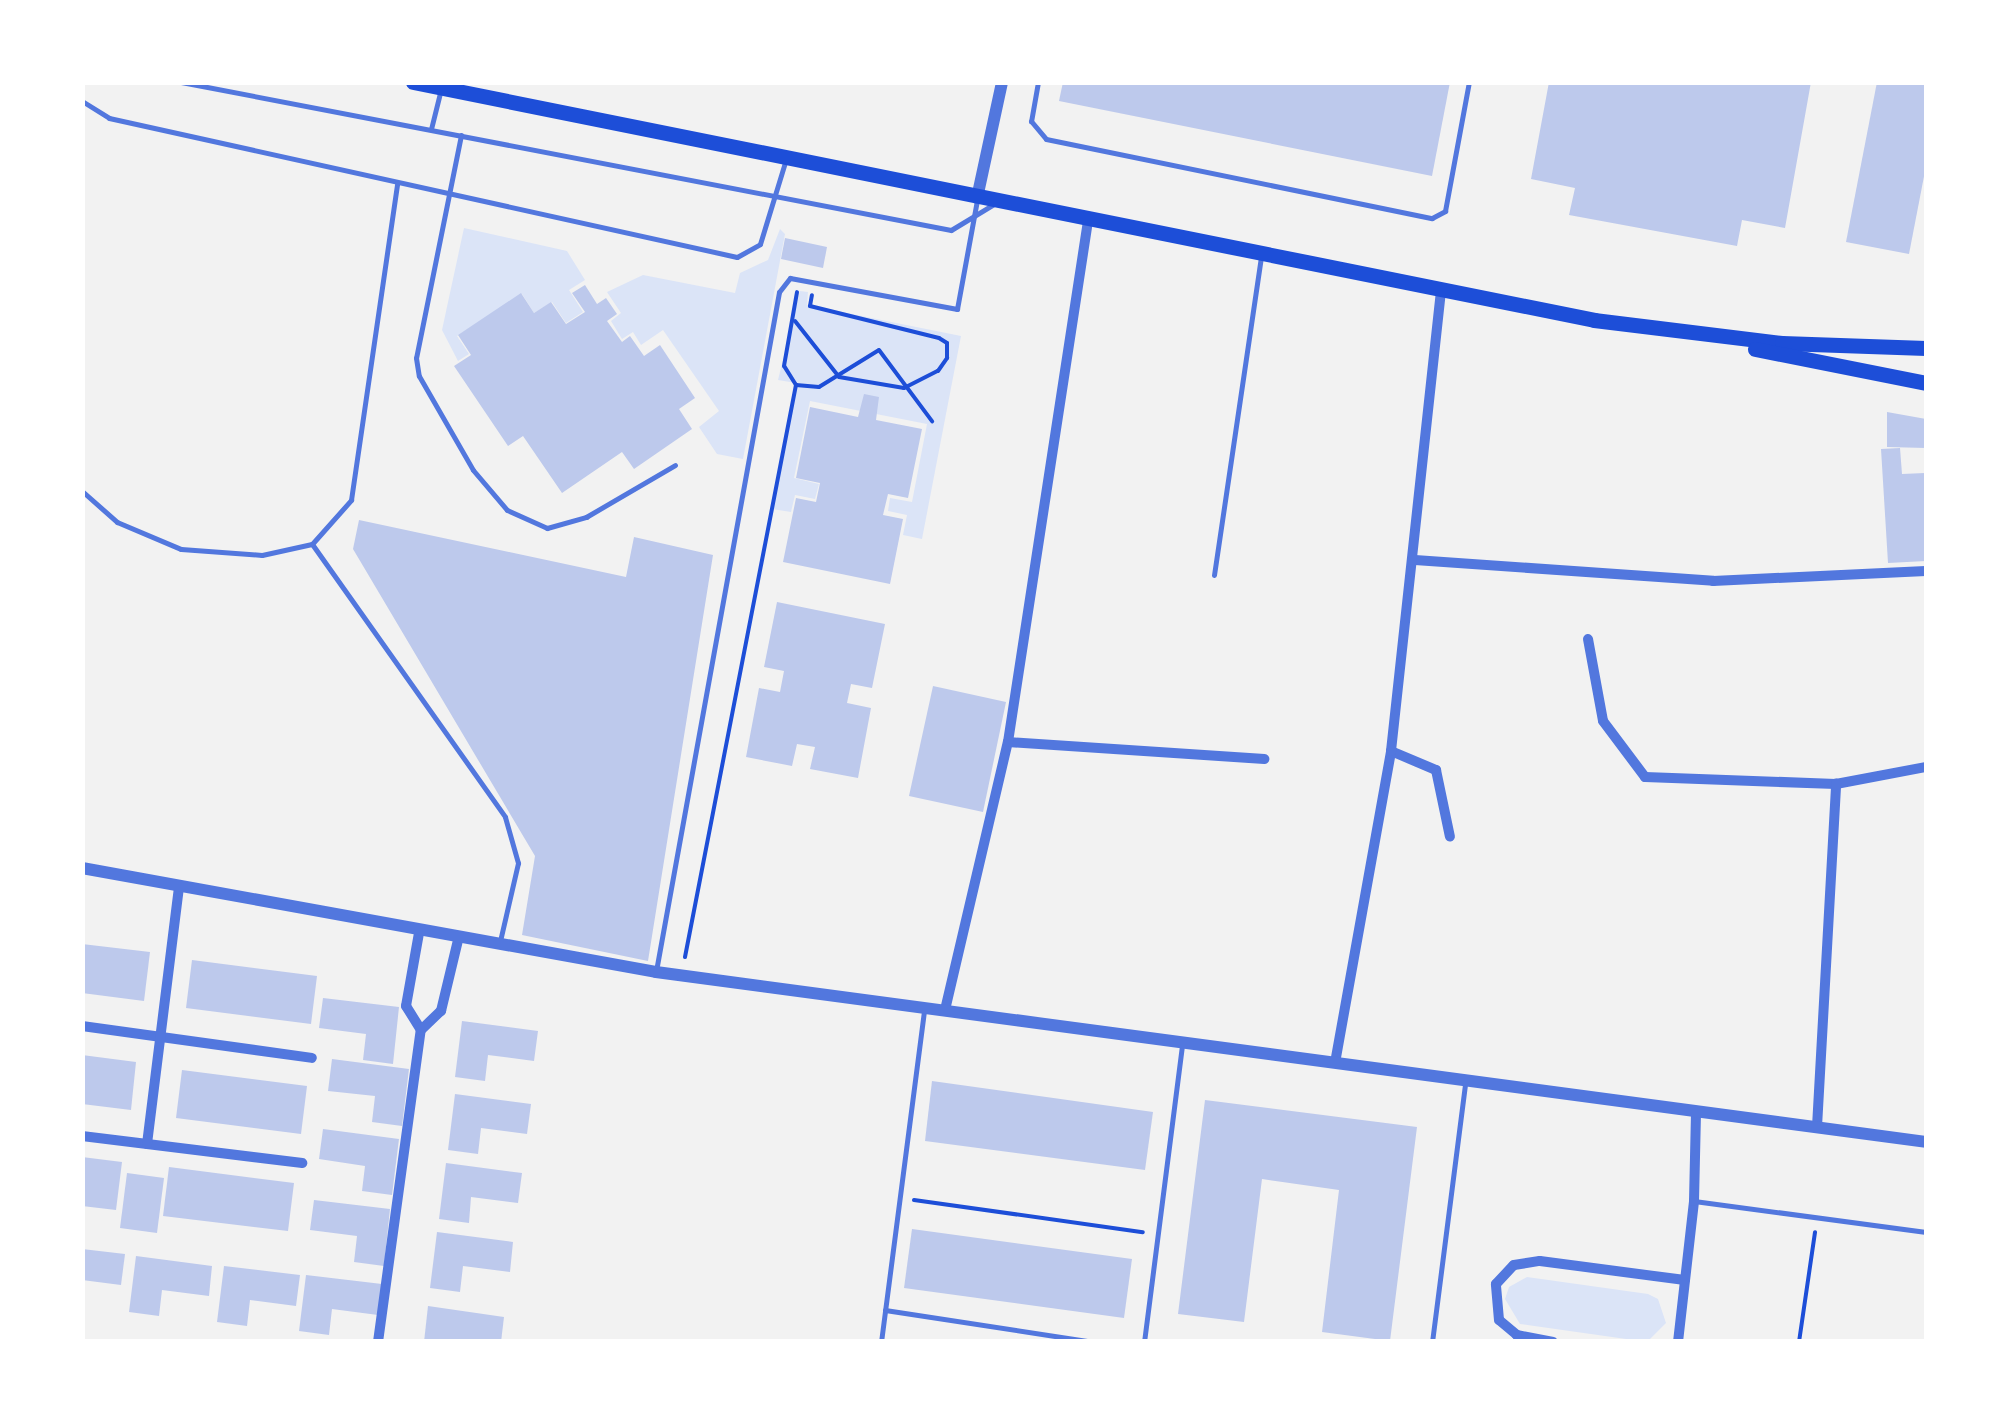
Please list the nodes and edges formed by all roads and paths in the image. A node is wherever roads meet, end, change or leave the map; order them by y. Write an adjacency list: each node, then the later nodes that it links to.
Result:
1 (180, 82): 8 (lane)
2 (412, 82): 6 (main road)
3 (1002, 82): 14 (street)
4 (1038, 82): 5 (lane)
5 (1469, 82)
6 (442, 88): 8 (lane); 10 (main road)
7 (82, 101): 11 (lane)
8 (430, 129): 9 (lane)
9 (460, 136): 12 (lane); 13 (lane)
10 (788, 156): 13 (lane); 14 (main road)
11 (397, 184): 12 (lane); 28 (lane)
12 (450, 195): 13 (lane); 26 (lane)
13 (770, 200): 14 (lane)
14 (976, 204): 15 (main road); 44 (lane)
15 (1088, 220): 16 (main road); 33 (street)
16 (1261, 255): 17 (main road); 31 (lane)
17 (1441, 292): 18 (main road); 29 (street)
18 (1594, 320): 20 (main road); 22 (main road)
19 (795, 321): 21 (path); 23 (path); 24 (path)
20 (1926, 348)
21 (839, 377): 23 (path); 24 (path); 24 (path)
22 (1926, 384)
23 (796, 386): 45 (path)
24 (904, 388): 25 (path)
25 (932, 421)
26 (675, 465)
27 (82, 491): 28 (lane)
28 (312, 544): 43 (lane)
29 (1416, 560): 30 (street); 34 (street)
30 (1926, 571)
31 (1214, 575)
32 (1588, 639): 37 (street)
33 (1008, 742): 35 (street); 47 (street)
34 (1391, 750): 38 (street); 53 (street)
35 (1264, 759)
36 (1926, 767): 37 (street)
37 (1836, 784): 56 (street)
38 (1450, 837)
39 (82, 868): 40 (street)
40 (179, 886): 41 (street); 50 (street)
41 (419, 933): 42 (street); 49 (street)
42 (458, 940): 43 (street); 49 (street)
43 (498, 948): 44 (street)
44 (656, 972): 45 (street)
45 (681, 976): 46 (street)
46 (925, 1008): 47 (street); 67 (lane)
47 (945, 1010): 51 (street)
48 (82, 1026): 50 (street)
49 (421, 1030): 68 (street)
50 (160, 1037): 52 (street); 59 (street)
51 (1182, 1042): 53 (street); 65 (lane)
52 (312, 1058)
53 (1336, 1063): 54 (street)
54 (1465, 1080): 55 (street); 72 (lane)
55 (1696, 1112): 56 (street); 61 (street)
56 (1817, 1127): 58 (street)
57 (82, 1136): 59 (street)
58 (1926, 1142)
59 (147, 1144): 60 (street)
60 (302, 1163)
61 (1694, 1201): 63 (lane); 66 (street)
62 (929, 1203): 65 (path)
63 (1817, 1217): 64 (lane); 75 (path)
64 (1926, 1232)
65 (1158, 1234): 71 (lane)
66 (1686, 1280): 73 (street); 74 (street)
67 (885, 1310): 69 (lane); 70 (lane)
68 (378, 1342)
69 (881, 1342)
70 (1094, 1342)
71 (1144, 1342)
72 (1432, 1342)
73 (1552, 1342)
74 (1678, 1342)
75 (1798, 1342)

